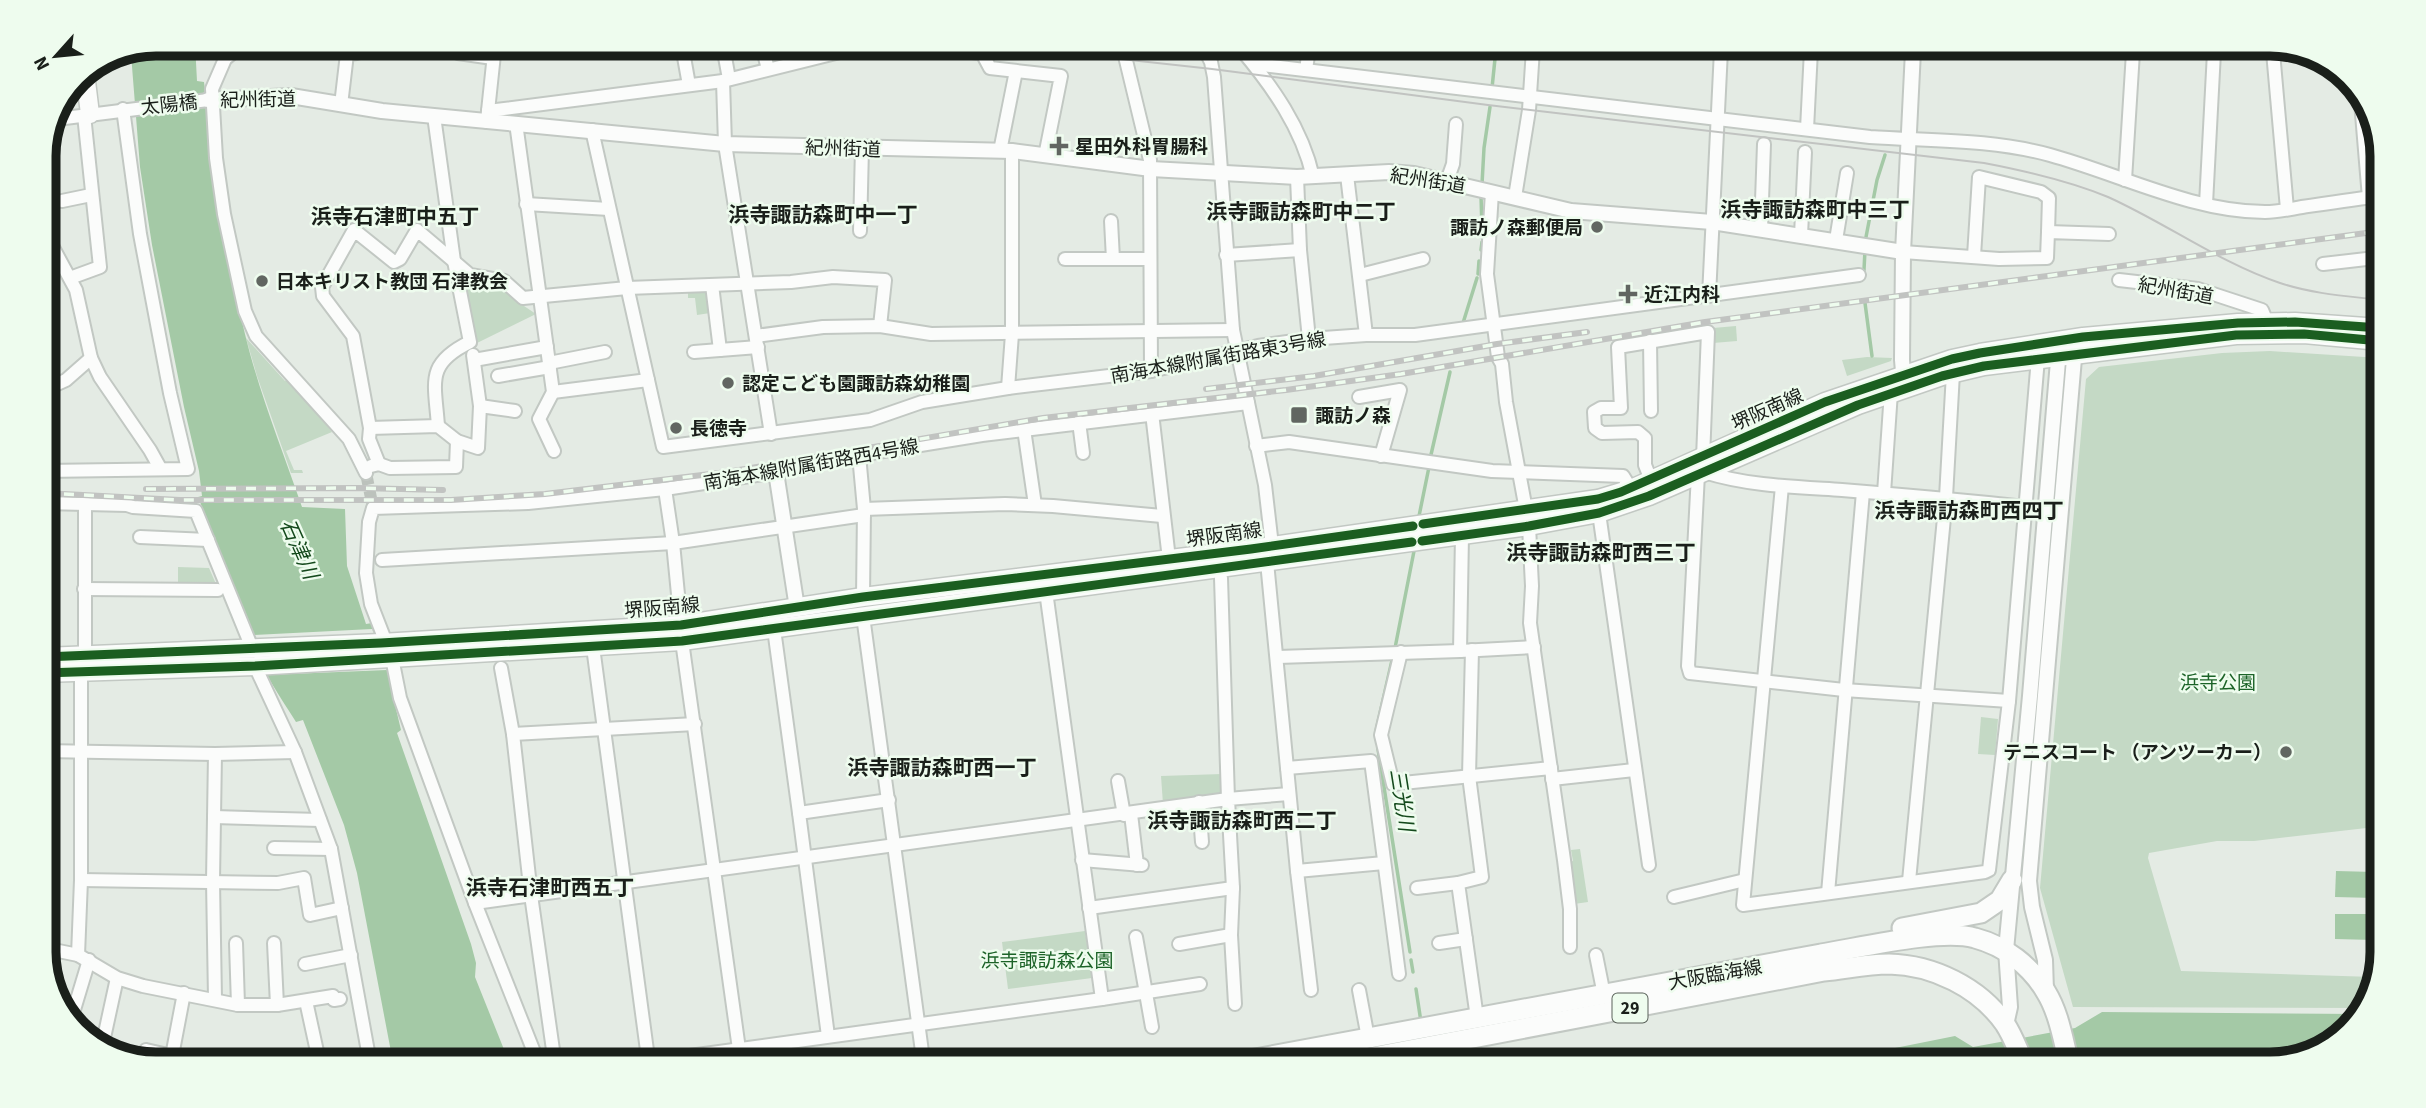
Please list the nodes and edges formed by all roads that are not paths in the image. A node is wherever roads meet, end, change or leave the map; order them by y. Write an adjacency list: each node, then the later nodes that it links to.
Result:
1 (229, 56): 28 (street)
2 (347, 56): 29 (street)
3 (494, 56): 33 (street)
4 (683, 56): 25 (street)
5 (724, 56): 24 (street)
6 (765, 56): 21 (street)
7 (822, 56): 21 (street)
8 (984, 56): 23 (street)
9 (1125, 56): 49 (street)
10 (1208, 56): 50 (street)
11 (1247, 56): 20 (street)
12 (1308, 56): 22 (street)
13 (1533, 56): 27 (street)
14 (1721, 56): 35 (street)
15 (1811, 56): 39 (street)
16 (1913, 56): 41 (street)
17 (2133, 56): 55 (street)
18 (2214, 56): 63 (street)
19 (2273, 56): 65 (street)
20 (1254, 64): 22 (street); 54 (street)
21 (768, 69): 24 (street)
22 (1306, 70): 27 (street)
23 (1016, 71): 45 (street); 47 (street)
24 (726, 80): 25 (street); 42 (street)
25 (689, 85): 33 (street)
26 (86, 91): 31 (main road)
27 (1531, 95): 35 (street); 59 (street)
28 (210, 99): 29 (street, 紀州街道); 30 (street, 太陽橋); 141 (street)
29 (341, 104): 32 (street, 紀州街道)
30 (127, 109): 31 (street); 142 (street)
31 (87, 114): 34 (street); 58 (street)
32 (434, 116): 33 (street, 紀州街道); 84 (street)
33 (487, 116): 36 (street, 紀州街道)
34 (64, 118)
35 (1719, 119): 39 (street); 67 (street)
36 (516, 123): 40 (street, 紀州街道); 62 (street)
37 (2365, 123): 48 (street)
38 (1456, 124): 56 (street)
39 (1807, 129): 41 (street)
40 (592, 130): 42 (street, 紀州街道); 64 (street)
41 (1910, 139): 55 (street); 75 (street)
42 (725, 144): 44 (street, 紀州街道); 90 (street)
43 (1764, 144): 68 (street)
44 (862, 148): 45 (street, 紀州街道); 69 (street)
45 (1006, 151): 47 (street, 紀州街道); 101 (street)
46 (1805, 152): 72 (street)
47 (1045, 156): 49 (street, 紀州街道)
48 (2370, 161)
49 (1151, 169): 50 (street, 紀州街道); 81 (street)
50 (1220, 172): 53 (street, 紀州街道); 77 (street)
51 (1847, 173): 73 (street)
52 (1347, 176): 54 (street, 紀州街道); 56 (street, 紀州街道); 86 (street)
53 (1297, 177): 54 (street, 紀州街道); 74 (street)
54 (1313, 177)
55 (2125, 180): 63 (street)
56 (1447, 181): 57 (street, 紀州街道)
57 (1486, 190): 59 (street, 紀州街道); 96 (street)
58 (92, 195): 61 (street); 88 (street)
59 (1515, 197): 67 (street, 紀州街道)
60 (2370, 198): 65 (street)
61 (62, 201)
62 (526, 204): 64 (street); 93 (street)
63 (2206, 204): 65 (street)
64 (610, 209): 92 (street)
65 (2287, 209)
66 (1111, 221): 80 (street)
67 (1712, 222): 68 (street, 紀州街道); 94 (street)
68 (1761, 229): 72 (street, 紀州街道)
69 (860, 231)
70 (2048, 232): 71 (street); 78 (street); 78 (street)
71 (2109, 234)
72 (1801, 235): 73 (street, 紀州街道)
73 (1836, 240): 75 (street, 紀州街道)
74 (1300, 250): 77 (street); 103 (street)
75 (1903, 252): 78 (street); 121 (street)
76 (56, 253): 88 (street)
77 (1226, 255): 100 (street)
78 (1974, 256)
79 (1065, 259): 80 (street)
80 (1113, 259): 81 (street)
81 (1150, 259): 99 (street)
82 (2370, 259): 85 (street)
83 (1423, 260): 86 (street)
84 (454, 261): 93 (street); 131 (street); 132 (street)
85 (2323, 264)
86 (1360, 275): 102 (street)
87 (1859, 275): 94 (street, 南海本線附属街路東3号線)
88 (70, 278): 113 (street)
89 (2119, 281): 95 (street, 紀州街道)
90 (748, 284): 91 (street); 97 (street); 106 (street)
91 (712, 285): 92 (street); 109 (street)
92 (627, 288): 93 (street); 119 (street)
93 (539, 296): 108 (street)
94 (1709, 296): 96 (street, 南海本線附属街路東3号線)
95 (2267, 321): 98 (main road, 堺阪南線); 107 (main road, 堺阪南線)
96 (1494, 324): 102 (street, 南海本線附属街路東3号線); 146 (street)
97 (880, 326): 101 (street); 106 (street)
98 (2370, 327)
99 (1151, 330): 100 (street); 101 (street); 116 (street)
100 (1233, 330): 110 (street)
101 (1012, 334): 122 (street)
102 (1366, 335): 103 (street, 南海本線附属街路東3号線)
103 (1309, 339): 110 (street, 南海本線附属街路東3号線)
104 (2370, 340): 107 (main road, 堺阪南線)
105 (1650, 341): 128 (street); 143 (street); 147 (street)
106 (757, 342): 109 (street); 134 (street)
107 (2067, 347): 114 (main road, 堺阪南線); 121 (main road, 堺阪南線); 229 (street)
108 (547, 348): 115 (street); 126 (street)
109 (720, 350): 112 (street)
110 (1237, 350): 116 (street, 南海本線附属街路東3号線); 125 (street)
111 (605, 352): 115 (street)
112 (694, 352)
113 (92, 358): 120 (street); 142 (street)
114 (2038, 358): 117 (main road, 堺阪南線); 157 (street)
115 (550, 365): 118 (street); 123 (street)
116 (1152, 371): 122 (street, 南海本線附属街路東3号線)
117 (1954, 373): 121 (main road, 堺阪南線); 153 (street)
118 (498, 376)
119 (648, 380): 123 (street); 134 (street, 南海本線附属街路東3号線)
120 (56, 385)
121 (1900, 385): 143 (main road, 堺阪南線); 152 (street)
122 (1008, 388): 134 (street, 南海本線附属街路東3号線)
123 (553, 392): 137 (street)
124 (1359, 397): 140 (street)
125 (1248, 403): 129 (street, 南海本線附属街路西4号線); 136 (street)
126 (480, 406): 127 (street); 135 (street)
127 (515, 411)
128 (1651, 411)
129 (1152, 413): 130 (street, 南海本線附属街路西4号線); 160 (street)
130 (1079, 422): 133 (street, 南海本線附属街路西4号線); 138 (street)
131 (438, 426): 132 (street); 135 (street)
132 (370, 428): 141 (street)
133 (1024, 429): 139 (street, 南海本線附属街路西4号線); 156 (street)
134 (771, 434)
135 (457, 441): 141 (street)
136 (1256, 446): 140 (street); 168 (street)
137 (554, 451)
138 (1083, 453)
139 (859, 456): 145 (street, 南海本線附属街路西4号線); 158 (street)
140 (1381, 456): 146 (street)
141 (379, 464)
142 (160, 468): 144 (street)
143 (1702, 468): 147 (main road, 堺阪南線); 148 (street); 159 (main road, 堺阪南線); 192 (street)
144 (56, 471)
145 (776, 472): 149 (street, 南海本線附属街路西4号線); 162 (street)
146 (1519, 473): 150 (street); 161 (street)
147 (1651, 480): 150 (main road, 堺阪南線)
148 (1782, 486): 151 (street); 192 (street)
149 (664, 489): 167 (street); 183 (street, 南海本線附属街路西4号線)
150 (1631, 489): 161 (main road, 堺阪南線)
151 (1863, 492): 152 (street); 193 (street)
152 (1884, 493): 153 (street)
153 (1946, 498): 157 (street); 194 (street)
154 (56, 503): 155 (street)
155 (85, 503): 166 (street); 173 (street)
156 (1035, 505): 158 (street); 160 (street)
157 (2025, 507): 195 (street)
158 (864, 512): 162 (street); 176 (street)
159 (1599, 513): 161 (main road, 堺阪南線); 204 (street)
160 (1162, 516): 169 (street)
161 (1528, 517): 163 (main road, 堺阪南線); 164 (main road, 堺阪南線); 181 (street)
162 (786, 527): 167 (street); 177 (street)
163 (1418, 533): 164 (main road, 堺阪南線); 168 (main road, 堺阪南線)
164 (1462, 535): 184 (street)
165 (140, 537): 166 (street)
166 (208, 540): 186 (street)
167 (673, 543): 170 (street); 180 (street)
168 (1269, 554): 169 (main road, 堺阪南線); 175 (main road, 堺阪南線); 187 (street)
169 (1169, 559): 171 (main road, 堺阪南線)
170 (382, 560)
171 (1042, 573): 175 (street); 176 (main road, 堺阪南線)
172 (1221, 578): 209 (street)
173 (85, 589): 174 (street); 189 (street)
174 (218, 590)
175 (1046, 592): 178 (main road, 堺阪南線); 216 (street)
176 (863, 597): 177 (main road, 堺阪南線)
177 (797, 608): 180 (main road, 堺阪南線)
178 (863, 616): 179 (main road, 堺阪南線); 210 (street)
179 (775, 629): 180 (main road, 堺阪南線); 212 (street)
180 (681, 633): 182 (main road, 堺阪南線); 183 (main road, 堺阪南線); 196 (street)
181 (1534, 647): 184 (street); 205 (street)
182 (593, 648): 183 (main road, 堺阪南線); 197 (street)
183 (386, 650): 186 (main road, 堺阪南線); 239 (street)
184 (1466, 651): 185 (street); 206 (street)
185 (1401, 652): 187 (street); 206 (street)
186 (257, 657): 189 (main road, 堺阪南線); 201 (street)
187 (1278, 657): 203 (street)
188 (56, 659): 189 (main road, 堺阪南線)
189 (83, 663): 191 (main road, 堺阪南線); 200 (street)
190 (501, 668): 198 (street)
191 (56, 670)
192 (1765, 681): 193 (street); 228 (street)
193 (1844, 690): 194 (street); 236 (street)
194 (1928, 695): 195 (street); 231 (street)
195 (2009, 701): 231 (street)
196 (695, 724): 197 (street); 225 (street)
197 (604, 730): 198 (street); 232 (street)
198 (513, 734): 237 (street)
199 (56, 751): 200 (street)
200 (81, 751): 202 (street); 227 (street)
201 (295, 752): 202 (street); 215 (street)
202 (215, 754): 214 (street)
203 (1287, 768): 208 (street); 223 (street)
204 (1634, 770): 205 (street); 224 (street)
205 (1551, 773): 206 (street); 249 (street)
206 (1469, 776): 233 (street)
207 (1118, 781): 213 (street)
208 (1289, 794): 209 (street); 226 (street)
209 (1228, 799): 211 (street); 234 (street)
210 (889, 800): 212 (street); 218 (street)
211 (1199, 802): 213 (street); 217 (street)
212 (799, 813): 221 (street)
213 (1127, 814): 216 (street); 222 (street)
214 (214, 817): 215 (street); 230 (street)
215 (320, 820): 220 (street)
216 (1077, 822): 218 (street); 222 (street)
217 (1202, 842)
218 (895, 845): 221 (street); 275 (street)
219 (274, 848): 220 (street)
220 (331, 849): 240 (street)
221 (804, 858): 225 (street); 278 (street)
222 (1082, 860): 241 (street)
223 (1384, 863): 226 (street); 257 (street)
224 (1649, 865)
225 (714, 870): 232 (street); 282 (street)
226 (1297, 871): 260 (street)
227 (81, 880): 230 (street); 255 (street)
228 (1745, 880): 236 (street); 238 (street)
229 (2018, 880): 250 (street); 252 (main road); 262 (street)
230 (213, 881): 240 (street); 266 (street)
231 (1909, 881): 236 (street)
232 (623, 882): 237 (street); 288 (street)
233 (1458, 883): 235 (street); 244 (street)
234 (1233, 888): 241 (street); 242 (street)
235 (1424, 891)
236 (1828, 893)
237 (531, 895): 239 (street); 287 (street)
238 (1674, 897)
239 (475, 903): 286 (street)
240 (342, 908): 253 (street)
241 (1088, 908): 268 (street)
242 (1231, 935): 248 (street); 271 (street)
243 (1136, 937): 264 (street)
244 (1466, 939): 247 (street); 274 (street)
245 (236, 943): 270 (street)
246 (274, 943): 272 (street)
247 (1439, 943)
248 (1179, 944)
249 (1570, 947)
250 (2006, 950): 252 (main road, 大阪臨海線 / 29); 262 (main road, 大阪臨海線 / 29); 276 (street)
251 (56, 951): 255 (street)
252 (1821, 954): 265 (main road, 大阪臨海線 / 29)
253 (351, 955): 256 (street); 285 (street)
254 (1596, 955): 265 (street)
255 (83, 957): 258 (street); 273 (street)
256 (305, 964)
257 (1399, 974)
258 (117, 978): 263 (street); 280 (street)
259 (1200, 984): 264 (street)
260 (1311, 990)
261 (1359, 990): 281 (street)
262 (2046, 992): 294 (main road, 大阪臨海線 / 29)
263 (184, 993): 266 (street); 283 (street)
264 (1146, 993): 268 (street); 277 (street)
265 (1604, 995): 274 (main road, 大阪臨海線 / 29)
266 (215, 999): 270 (street)
267 (340, 999): 269 (street)
268 (1102, 999): 275 (street)
269 (306, 1001): 272 (street); 284 (street)
270 (238, 1004): 272 (street)
271 (1235, 1004)
272 (277, 1005)
273 (73, 1008)
274 (1477, 1018): 279 (main road, 大阪臨海線 / 29)
275 (918, 1023): 278 (street); 290 (street)
276 (2006, 1025): 279 (main road, 大阪臨海線 / 29); 293 (main road, 大阪臨海線 / 29)
277 (1152, 1027)
278 (828, 1036): 282 (street)
279 (1426, 1037): 281 (main road, 大阪臨海線 / 29); 292 (main road, 大阪臨海線 / 29)
280 (104, 1038)
281 (1368, 1038): 291 (main road, 大阪臨海線 / 29)
282 (739, 1049): 289 (street)
283 (173, 1052)
284 (317, 1052)
285 (368, 1052)
286 (534, 1052)
287 (553, 1052)
288 (647, 1052)
289 (717, 1052)
290 (922, 1052)
291 (1293, 1052)
292 (1378, 1052)
293 (2019, 1052)
294 (2066, 1052)

